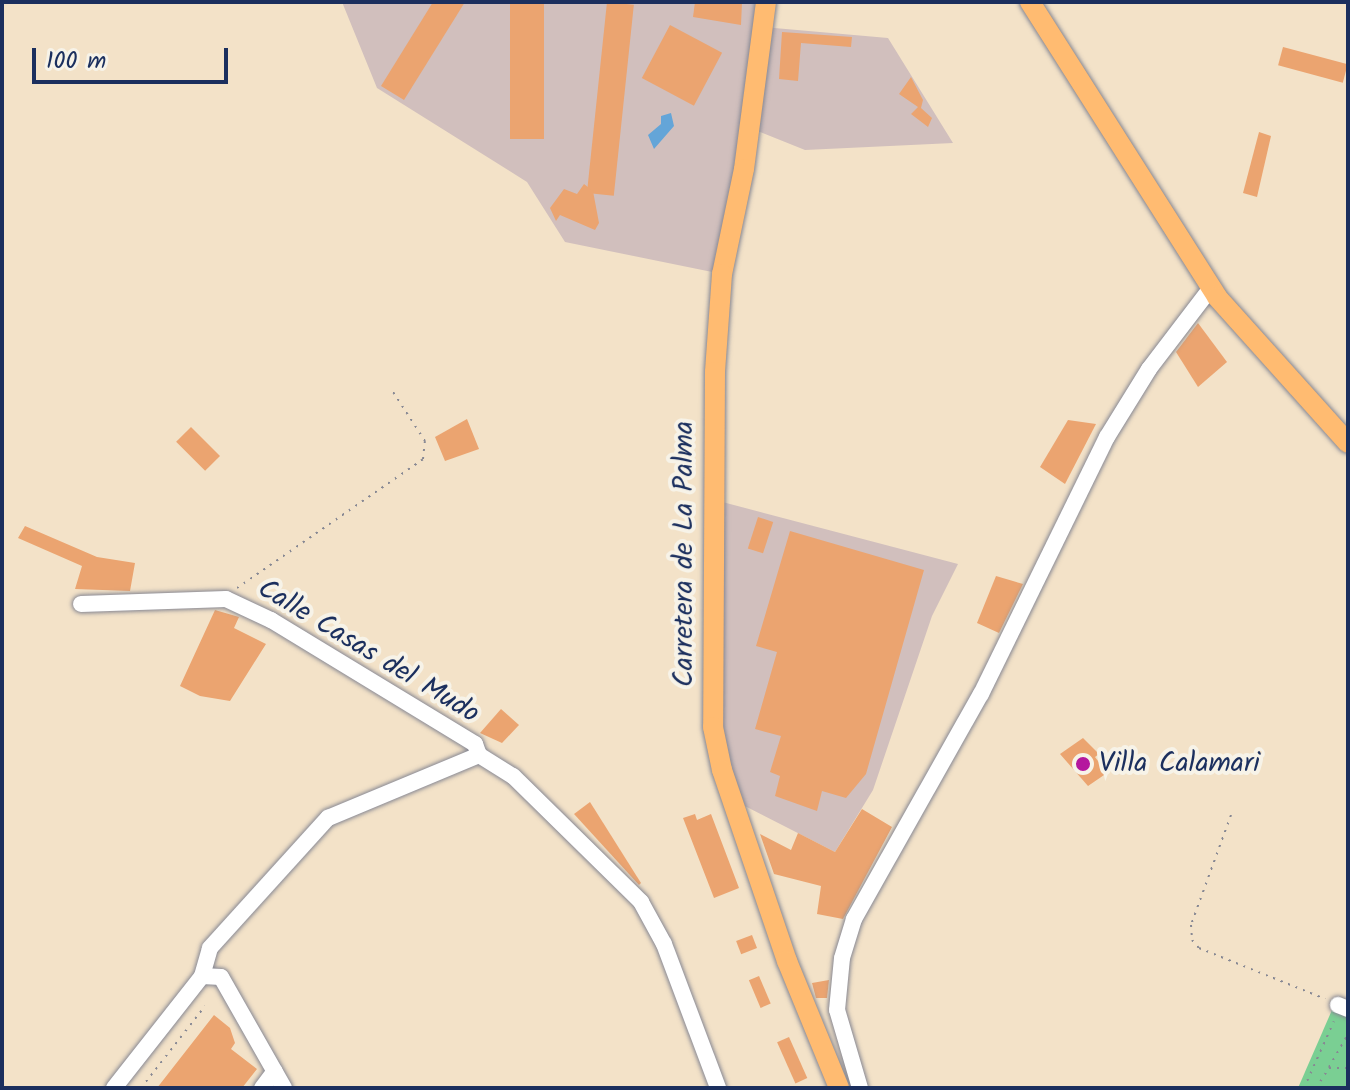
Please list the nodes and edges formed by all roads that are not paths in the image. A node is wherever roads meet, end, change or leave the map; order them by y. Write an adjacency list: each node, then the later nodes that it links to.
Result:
1 (766, 2): 13 (main road, Carretera de La Palma)
2 (1030, 2): 3 (main road)
3 (1211, 288): 4 (main road); 14 (street)
4 (1348, 443)
5 (81, 604): 6 (street, Calle Casas del Mudo)
6 (479, 755): 7 (street); 12 (street, Calle Casas del Mudo)
7 (202, 976): 8 (street); 9 (street)
8 (275, 1071): 10 (street); 11 (street)
9 (114, 1088)
10 (262, 1088)
11 (284, 1088)
12 (718, 1088)
13 (839, 1088)
14 (860, 1088)

